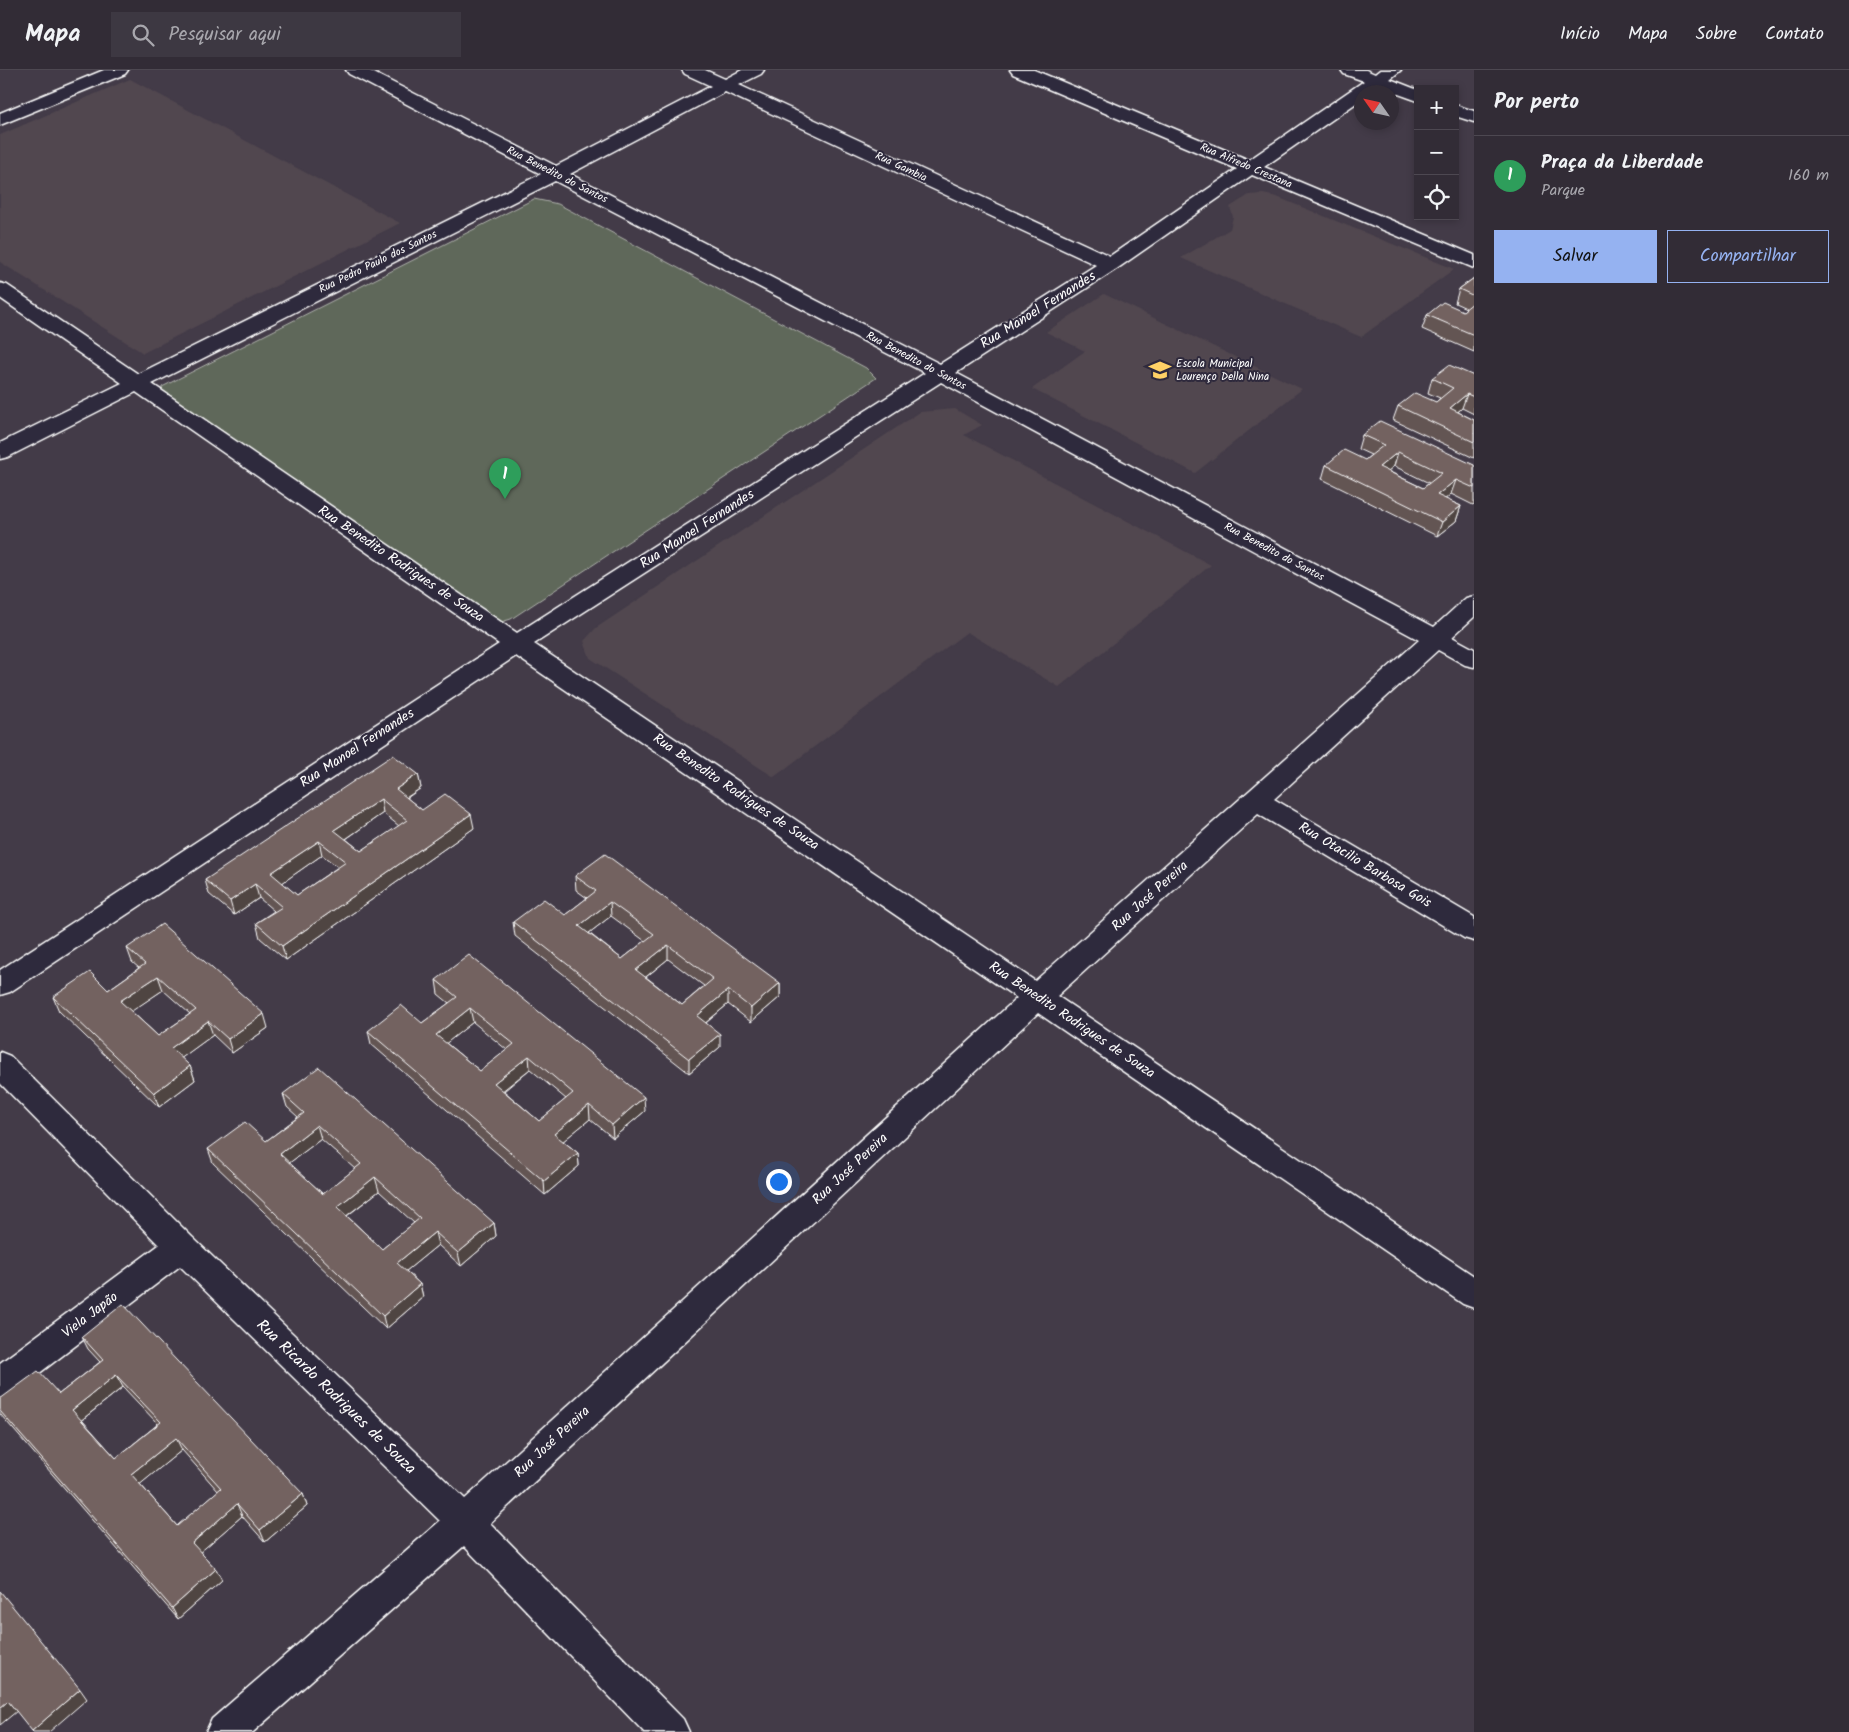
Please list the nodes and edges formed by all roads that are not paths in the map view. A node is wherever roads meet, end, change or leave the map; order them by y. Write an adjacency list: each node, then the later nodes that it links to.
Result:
1 (119, 70): 12 (street)
2 (355, 70): 14 (street, Rua Benedito do Santos)
3 (691, 70): 8 (street, Rua Gambia)
4 (755, 70): 8 (street, Rua Pedro Paulo dos Santos)
5 (1019, 70): 13 (street, Rua Alfredo Crestana)
6 (1350, 70): 7 (street)
7 (1384, 75): 9 (street); 13 (street, Rua Manoel Fernandes)
8 (724, 86): 14 (street, Rua Pedro Paulo dos Santos); 16 (street, Rua Gambia)
9 (1414, 94)
10 (1459, 111): 11 (street)
11 (1474, 117)
12 (0, 120)
13 (1251, 168): 15 (street, Rua Alfredo Crestana); 16 (street, Rua Manoel Fernandes)
14 (555, 174): 18 (street, Rua Benedito do Santos); 19 (street, Rua Pedro Paulo dos Santos)
15 (1474, 262)
16 (1110, 264): 18 (street, Rua Manoel Fernandes)
17 (0, 289): 19 (street, Rua Benedito Rodrigues de Souza)
18 (939, 372): 22 (street, Rua Benedito do Santos); 23 (street, Rua Manoel Fernandes)
19 (136, 382): 20 (street, Rua Pedro Paulo dos Santos); 23 (street, Rua Benedito Rodrigues de Souza)
20 (0, 452)
21 (1474, 604): 22 (street, Rua José Pereira)
22 (1435, 639): 24 (street, Rua Benedito do Santos); 25 (street, Rua José Pereira)
23 (518, 644): 27 (street, Rua Manoel Fernandes); 28 (street, Rua Benedito Rodrigues de Souza)
24 (1474, 659)
25 (1257, 801): 26 (street, Rua Otacilio Barbosa Gois); 28 (street, Rua José Pereira)
26 (1474, 930)
27 (0, 984)
28 (1038, 996): 31 (street, Rua Benedito Rodrigues de Souza); 33 (street, Rua José Pereira)
29 (0, 1064): 30 (street, Rua Ricardo Rodrigues de Souza)
30 (181, 1247): 32 (street, Viela Japão); 33 (street, Rua Ricardo Rodrigues de Souza)
31 (1474, 1294)
32 (0, 1383)
33 (465, 1522): 34 (street, Rua José Pereira); 35 (street, Rua Ricardo Rodrigues de Souza)
34 (225, 1732)
35 (670, 1732)

